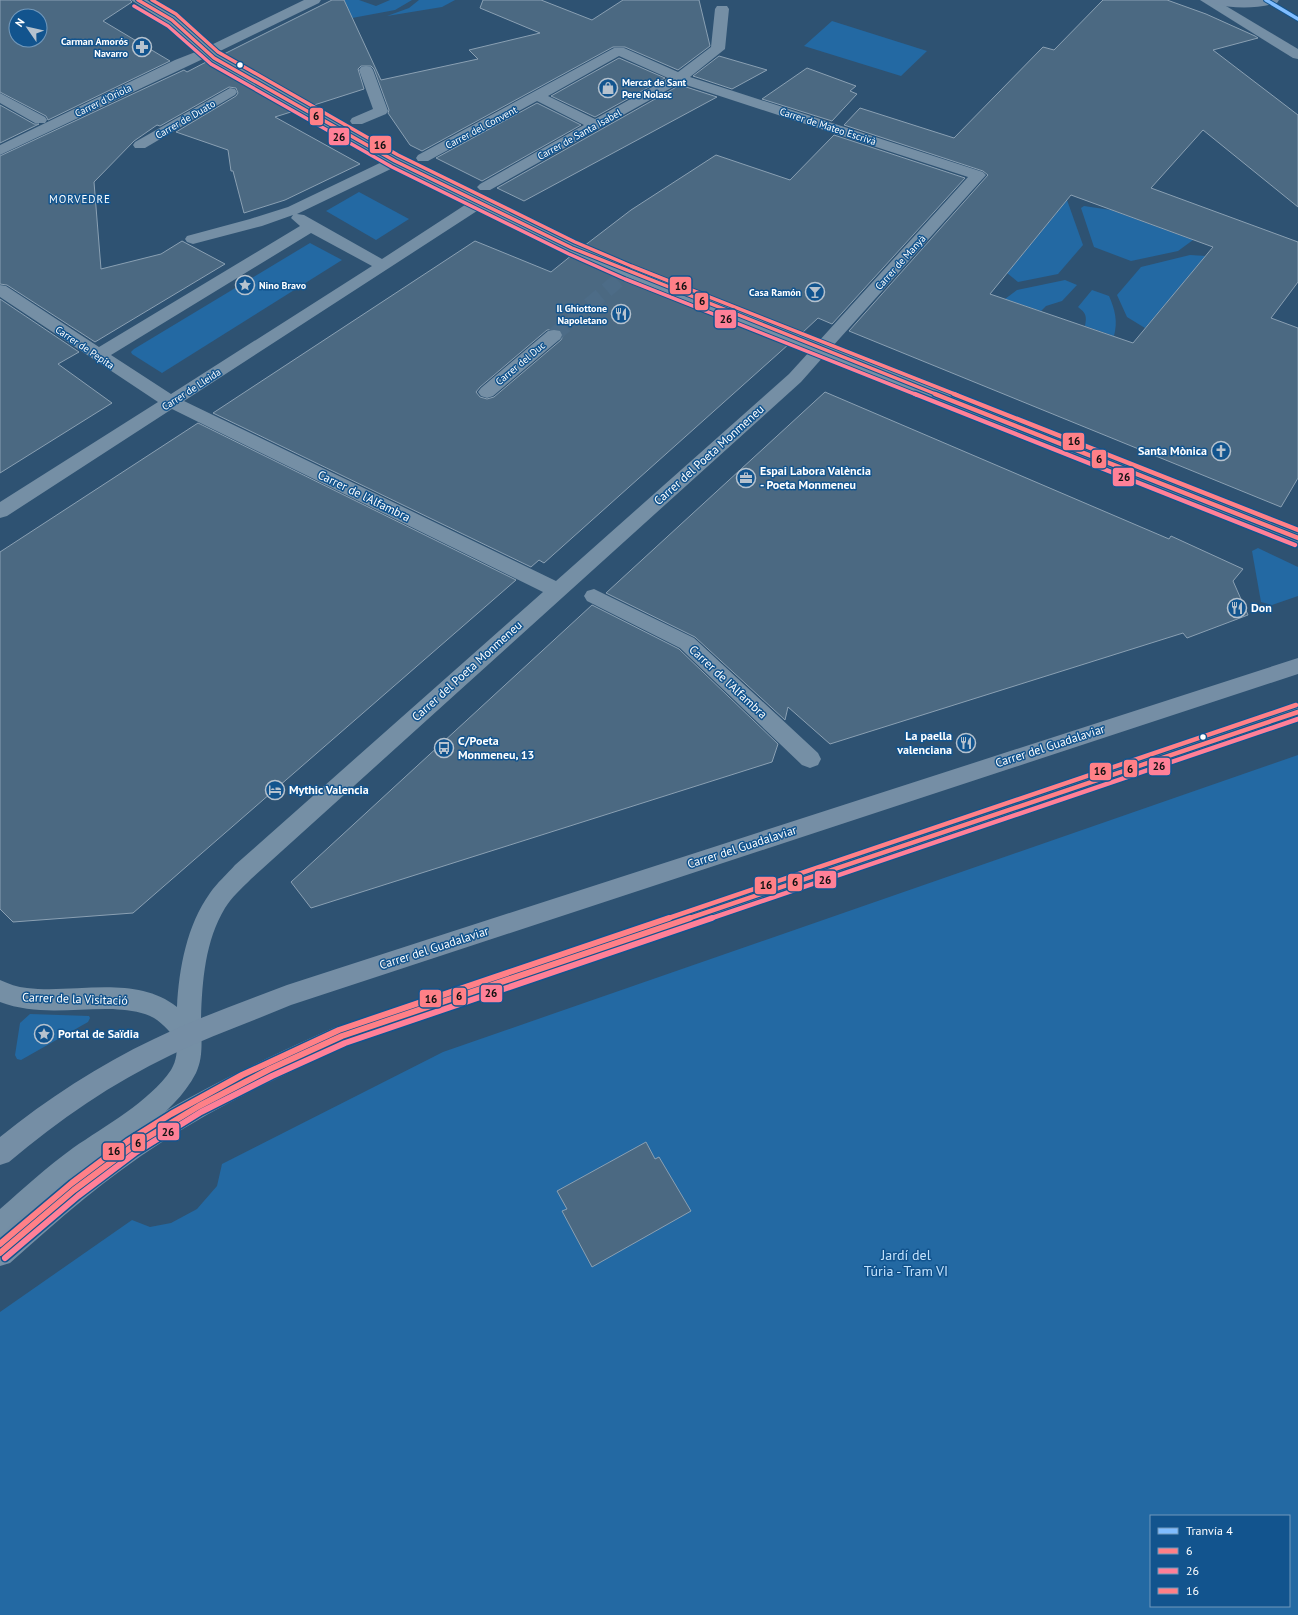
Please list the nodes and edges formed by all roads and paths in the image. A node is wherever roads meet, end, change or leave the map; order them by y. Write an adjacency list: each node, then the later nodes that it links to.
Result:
1 (140, 0): 7 (street)
2 (314, 0): 7 (street, Carrer d'Oriola)
3 (1207, 0): 8 (street)
4 (1216, 0): 5 (main road)
5 (1272, 0)
6 (722, 9): 10 (street, Carrer de Santa Isabel)
7 (207, 52): 18 (street, Carrer d'Oriola); 20 (street)
8 (1298, 55)
9 (366, 70): 15 (street)
10 (679, 78): 13 (street, Carrer de Mateo Escrivà); 16 (street, Carrer de Santa Isabel); 21 (street, Carrer de Mateo Escrivà)
11 (230, 92): 17 (street, Carrer de Duato)
12 (0, 96): 14 (street)
13 (538, 96): 16 (street); 19 (street, Carrer del Convent)
14 (40, 120)
15 (357, 121)
16 (594, 125): 22 (street, Carrer de Santa Isabel)
17 (140, 145)
18 (0, 151)
19 (423, 158)
20 (395, 160): 22 (street); 23 (street)
21 (978, 176): 29 (street, Carrer de Manyà)
22 (482, 195): 26 (street, Carrer de Lleida); 29 (street)
23 (292, 210): 24 (street); 25 (street)
24 (310, 226): 26 (street); 30 (street)
25 (193, 239)
26 (383, 266): 32 (street, Carrer de Lleida)
27 (0, 290): 30 (street, Carrer de Pepita)
28 (554, 335): 31 (street, Carrer del Duc)
29 (822, 349): 34 (street); 35 (street, Carrer del Poeta Monmeneu)
30 (98, 356): 32 (street, Carrer de Pepita)
31 (487, 392)
32 (170, 402): 33 (street, Carrer de Lleida); 35 (street, Carrer de l'Alfambra)
33 (0, 511)
34 (1298, 538)
35 (557, 590): 41 (street, Carrer del Poeta Monmeneu)
36 (594, 596): 39 (street, Carrer de l'Alfambra)
37 (1298, 666): 41 (main road, Carrer del Guadalaviar)
38 (1298, 712): 44 (main road)
39 (810, 759)
40 (0, 991): 41 (street, Carrer de la Visitació)
41 (188, 1035): 42 (main road, Carrer del Guadalaviar); 43 (street, Carrer del Poeta Monmeneu)
42 (0, 1153)
43 (0, 1226)
44 (0, 1253)

